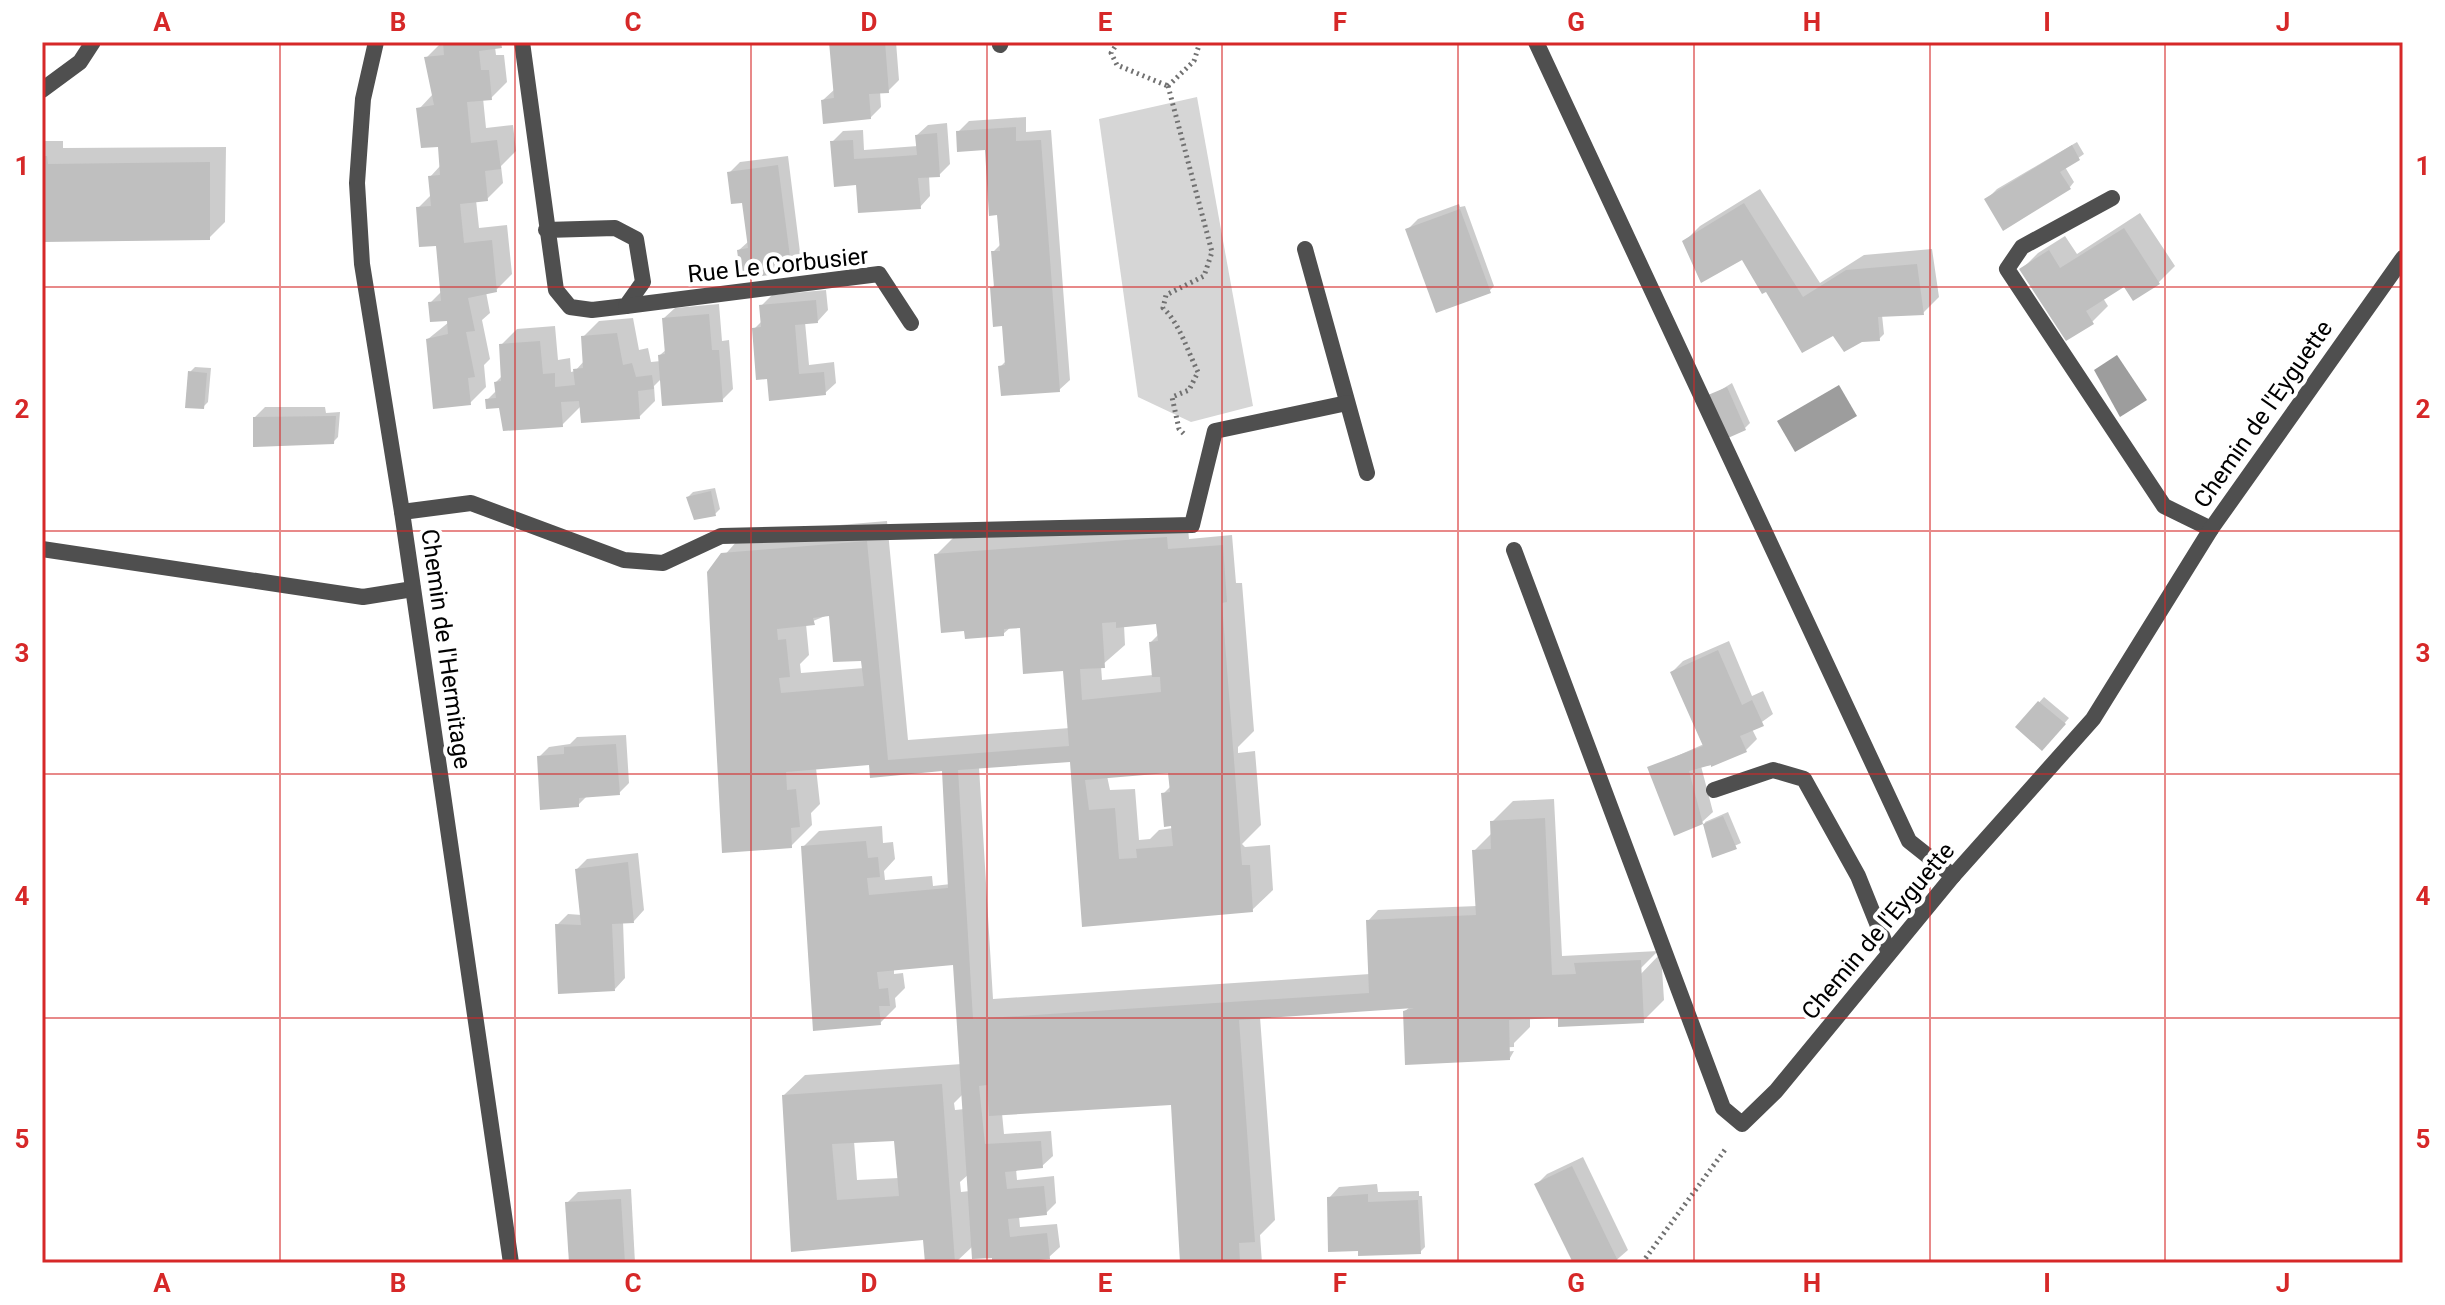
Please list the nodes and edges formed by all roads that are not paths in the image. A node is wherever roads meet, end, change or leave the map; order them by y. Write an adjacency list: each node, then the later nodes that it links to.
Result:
1 (93, 42): 5 (street)
2 (376, 42): 14 (street, Chemin de l'Hermitage)
3 (522, 42): 7 (street, Rue Le Corbusier)
4 (1536, 42): 20 (street)
5 (42, 90)
6 (2112, 198): 15 (street)
7 (546, 230): 10 (street, Rue Le Corbusier); 10 (street)
8 (1305, 249): 12 (street)
9 (2403, 258): 15 (street, Chemin de l'Eyguette)
10 (626, 306): 11 (street, Rue Le Corbusier)
11 (911, 323)
12 (1347, 403): 13 (street); 14 (street)
13 (1367, 473)
14 (402, 512): 18 (street, Chemin de l'Hermitage)
15 (2211, 529): 20 (street, Chemin de l'Eyguette)
16 (42, 549): 18 (street)
17 (1514, 550): 21 (street, Chemin de l'Eyguette)
18 (413, 589): 22 (street, Chemin de l'Hermitage)
19 (1714, 790): 21 (street)
20 (1953, 876): 21 (street, Chemin de l'Eyguette)
21 (1889, 953)
22 (511, 1263)

